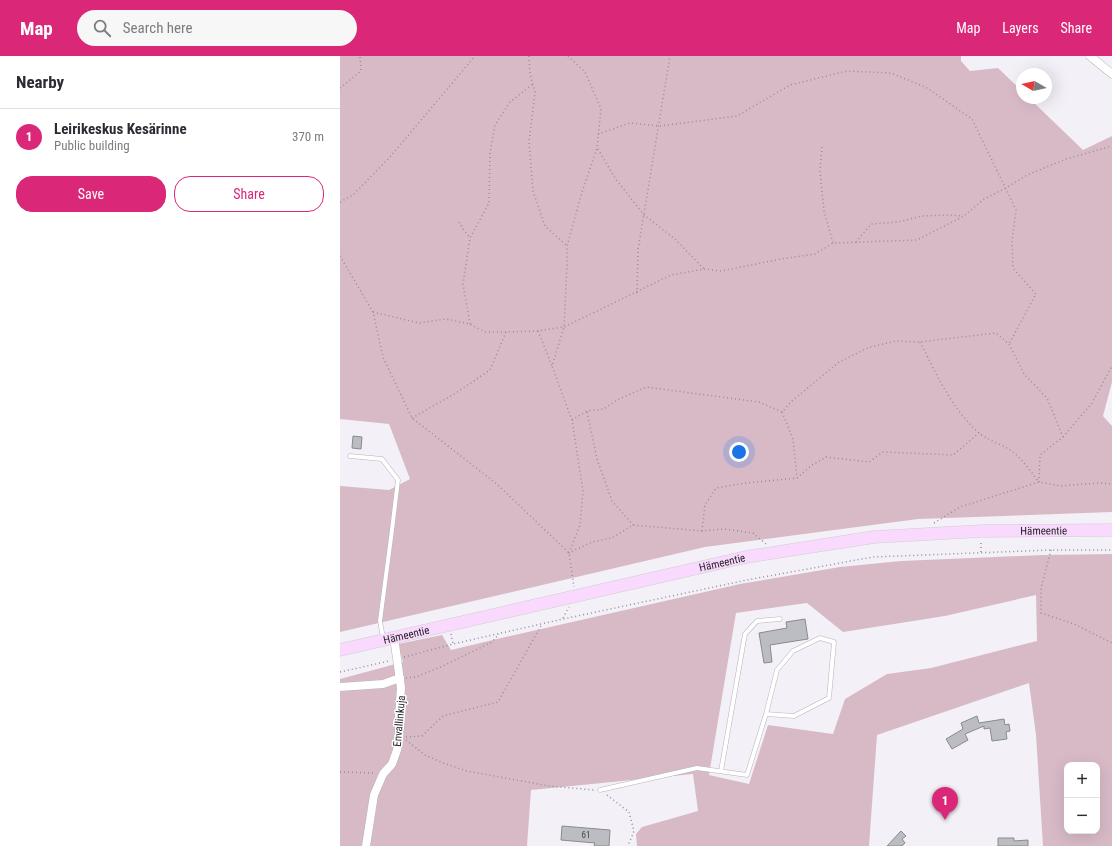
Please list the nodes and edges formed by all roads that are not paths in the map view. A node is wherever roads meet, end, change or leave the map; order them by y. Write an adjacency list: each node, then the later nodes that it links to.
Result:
1 (1090, 56): 2 (street)
2 (1112, 74)
3 (350, 456): 6 (lane)
4 (1112, 530): 6 (main road, Hämeentie)
5 (780, 619): 11 (lane)
6 (389, 639): 7 (main road, Hämeentie); 8 (street, Envallinkuja)
7 (340, 650)
8 (400, 678): 9 (street); 13 (street, Envallinkuja)
9 (340, 688)
10 (766, 714): 10 (lane); 11 (lane)
11 (721, 771): 12 (lane)
12 (600, 790)
13 (366, 846)

